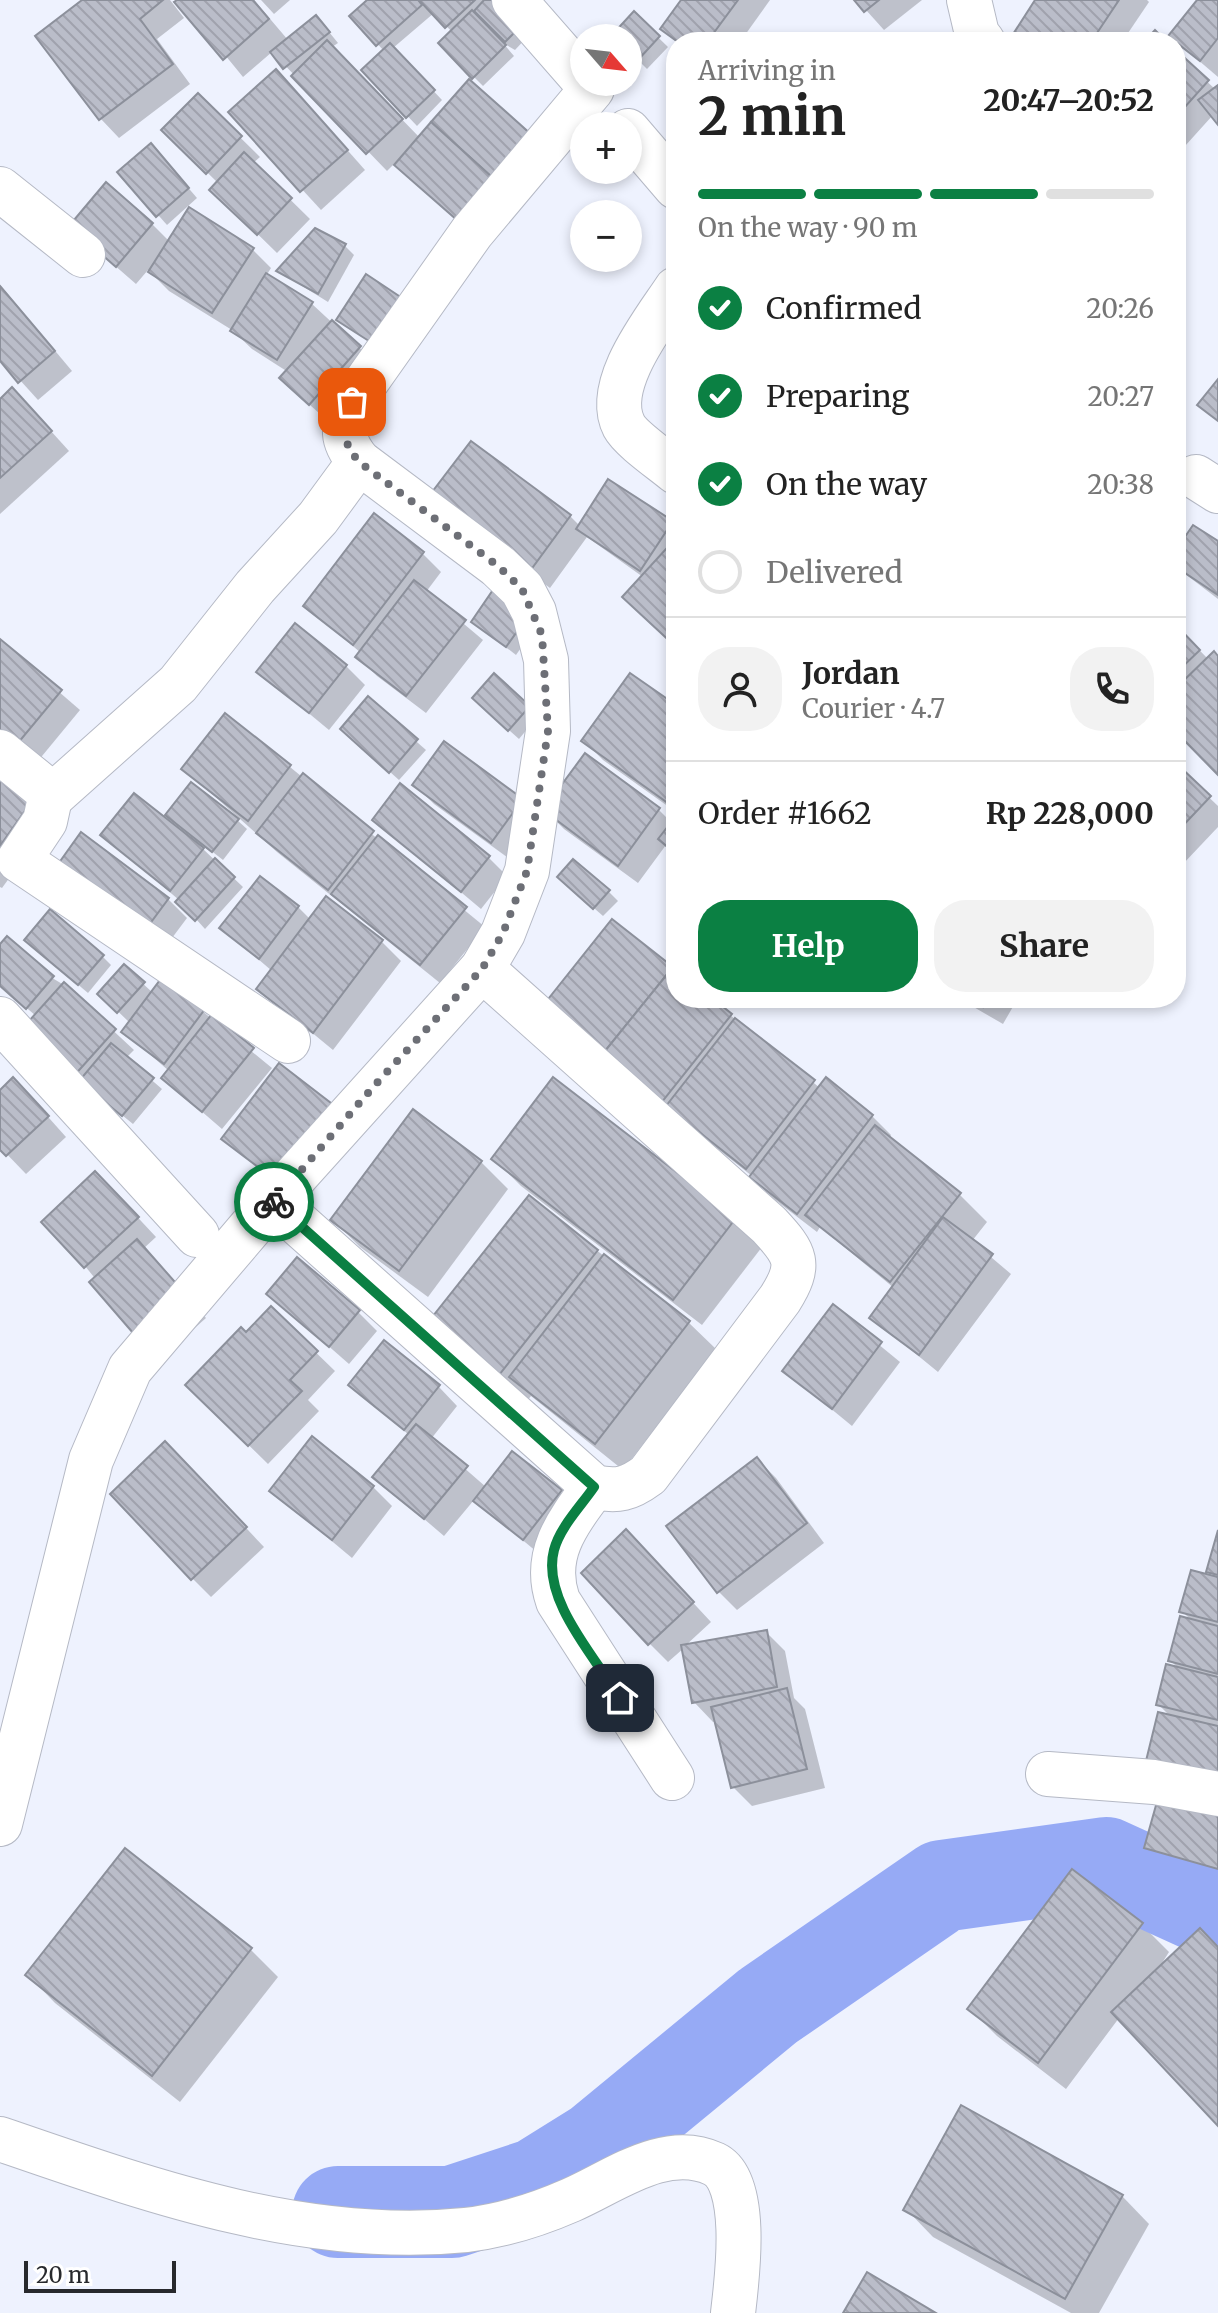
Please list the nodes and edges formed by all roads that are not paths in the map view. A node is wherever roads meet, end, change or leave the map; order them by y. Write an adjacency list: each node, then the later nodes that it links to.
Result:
1 (514, 0): 4 (street)
2 (969, 0): 3 (street)
3 (977, 32)
4 (570, 64)
5 (579, 96): 13 (street)
6 (598, 96): 7 (street)
7 (612, 112)
8 (642, 147): 9 (street)
9 (666, 175)
10 (0, 189): 11 (street)
11 (83, 255)
12 (666, 304): 14 (street)
13 (359, 462): 16 (street); 18 (street)
14 (666, 463)
15 (0, 752): 16 (street)
16 (50, 798): 17 (street)
17 (10, 872): 20 (street)
18 (482, 969): 21 (street); 23 (street)
19 (0, 1019): 22 (street)
20 (288, 1041)
21 (273, 1201): 23 (street); 27 (street)
22 (197, 1235)
23 (594, 1487): 25 (street)
24 (1048, 1774): 26 (street)
25 (672, 1778)
26 (1218, 1794)
27 (0, 1824)
28 (0, 2139): 29 (street)
29 (733, 2313)

